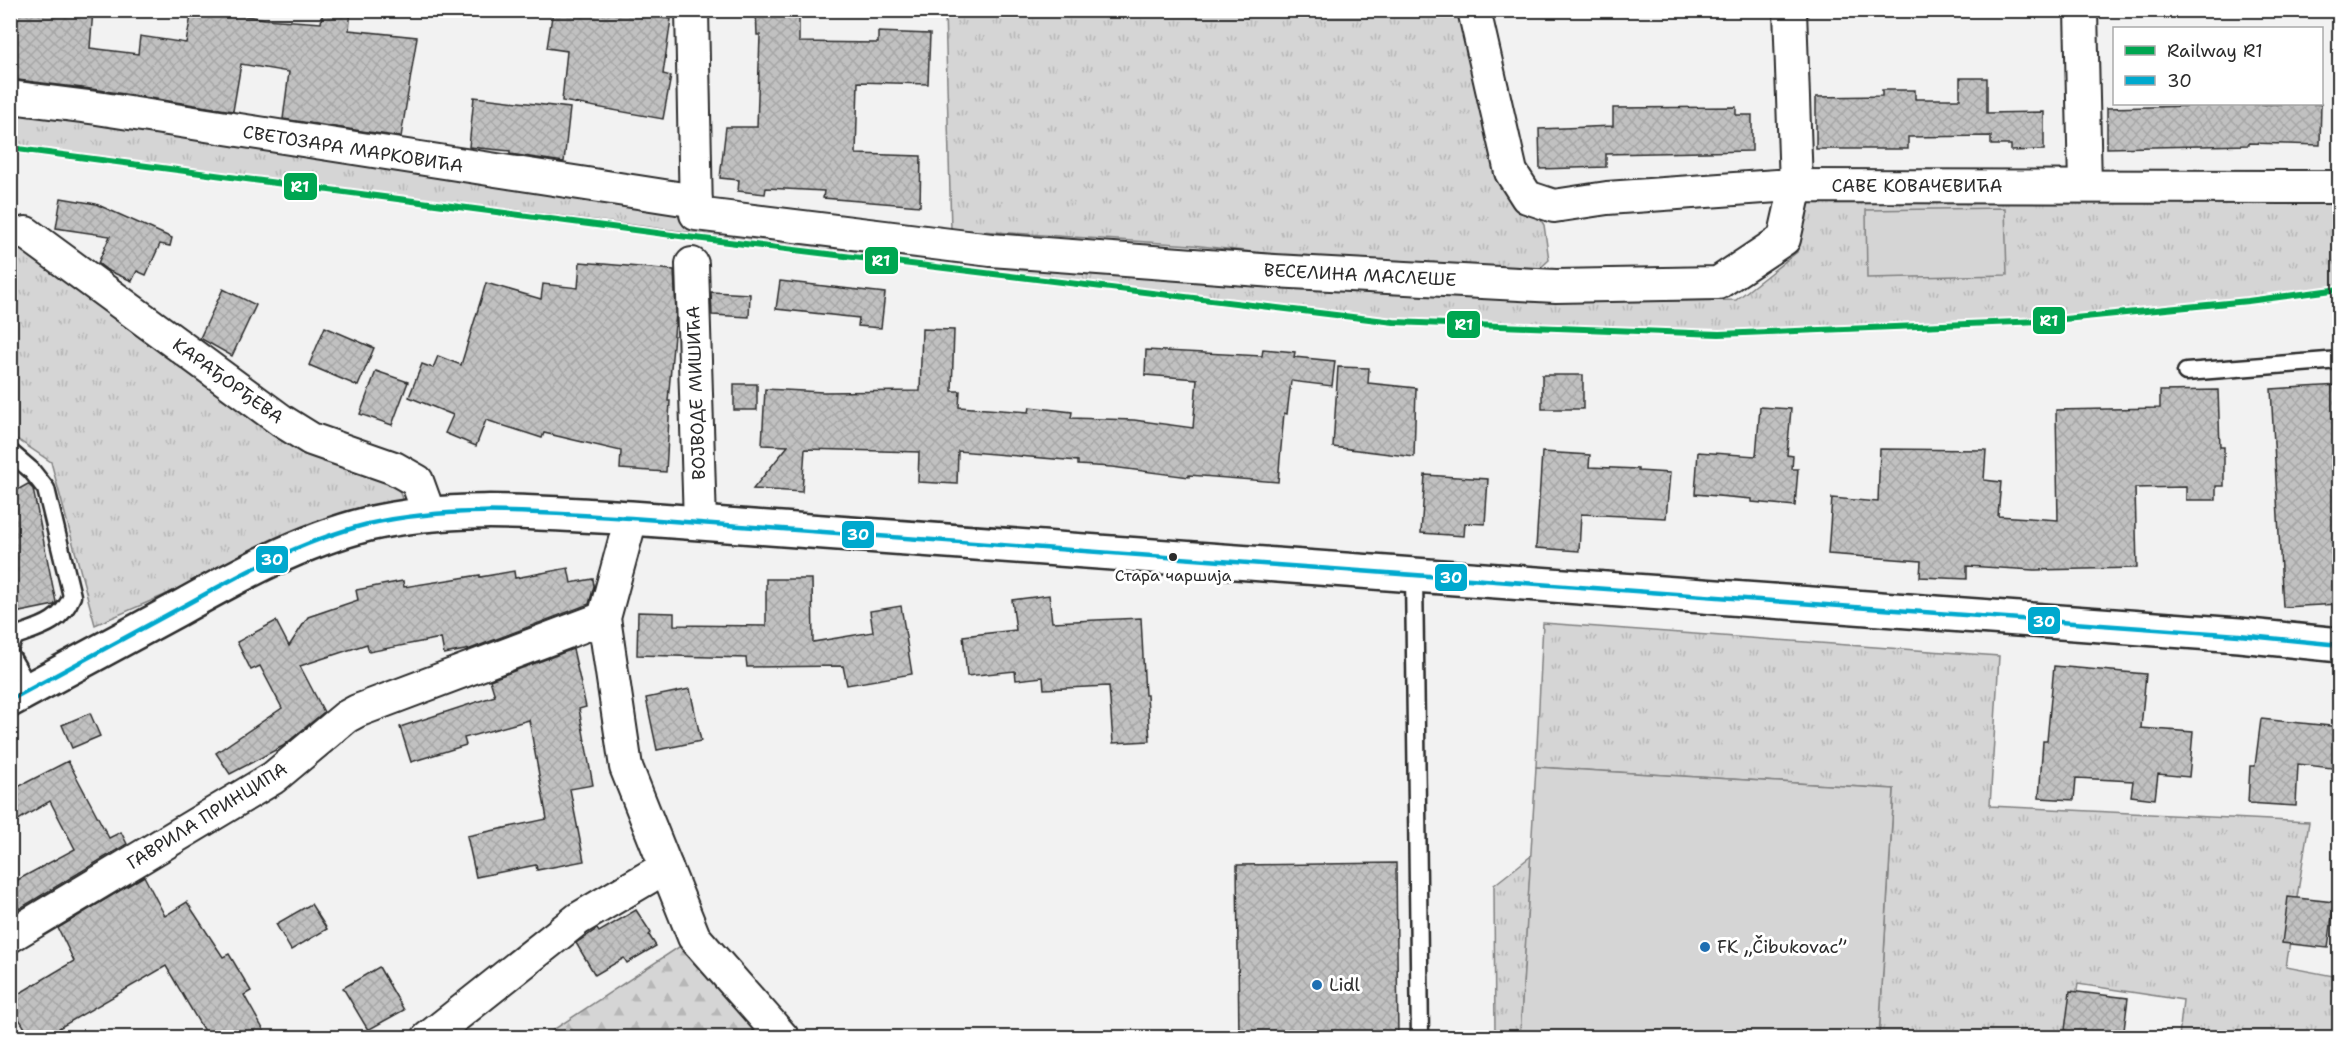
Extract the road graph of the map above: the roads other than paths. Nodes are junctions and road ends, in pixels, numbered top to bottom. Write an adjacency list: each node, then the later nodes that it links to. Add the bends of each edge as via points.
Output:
1 (692, 10): 9 (street)
2 (1474, 10): 6 (street, САВЕ КОВАЧЕВИЋА, via 1511,172 1527,197 1554,206 1606,198)
3 (1790, 10): 6 (street, ВЕСЕЛИНА МАСЛЕШЕ)
4 (2081, 10): 7 (street)
5 (10, 97): 9 (street, СВЕТОЗАРА МАРКОВИЋА, via 97,108)
6 (1796, 186): 7 (street, САВЕ КОВАЧЕВИЋА); 9 (street, ВЕСЕЛИНА МАСЛЕШЕ, via 1784,239 1718,283 1619,286 1274,271 991,250)
7 (2085, 186): 8 (street, САВЕ КОВАЧЕВИЋА)
8 (2340, 187)
9 (696, 208)
10 (26, 233): 15 (street, КАРАЂОРЂЕВА, via 282,421 311,439 417,480)
11 (692, 264): 17 (street, ВОЈВОДЕ МИШИЋА)
12 (2340, 360): 13 (lane)
13 (2186, 372)
14 (10, 452): 21 (lane, via 46,489 72,596 52,622 15,636)
15 (429, 514): 16 (street, via 530,512); 23 (street, via 316,539 218,587)
16 (631, 518): 17 (street); 19 (street)
17 (700, 523): 18 (street)
18 (1414, 575): 20 (street); 28 (lane)
19 (604, 618): 24 (street, via 626,767); 25 (street, ГАВРИЛА ПРИНЦИПА, via 357,711 273,778)
20 (2340, 645)
21 (10, 647)
22 (10, 655): 23 (lane)
23 (20, 695)
24 (666, 867): 26 (street, via 694,937); 27 (street, via 578,919)
25 (10, 936)
26 (782, 1036)
27 (428, 1038)
28 (1420, 1038)

